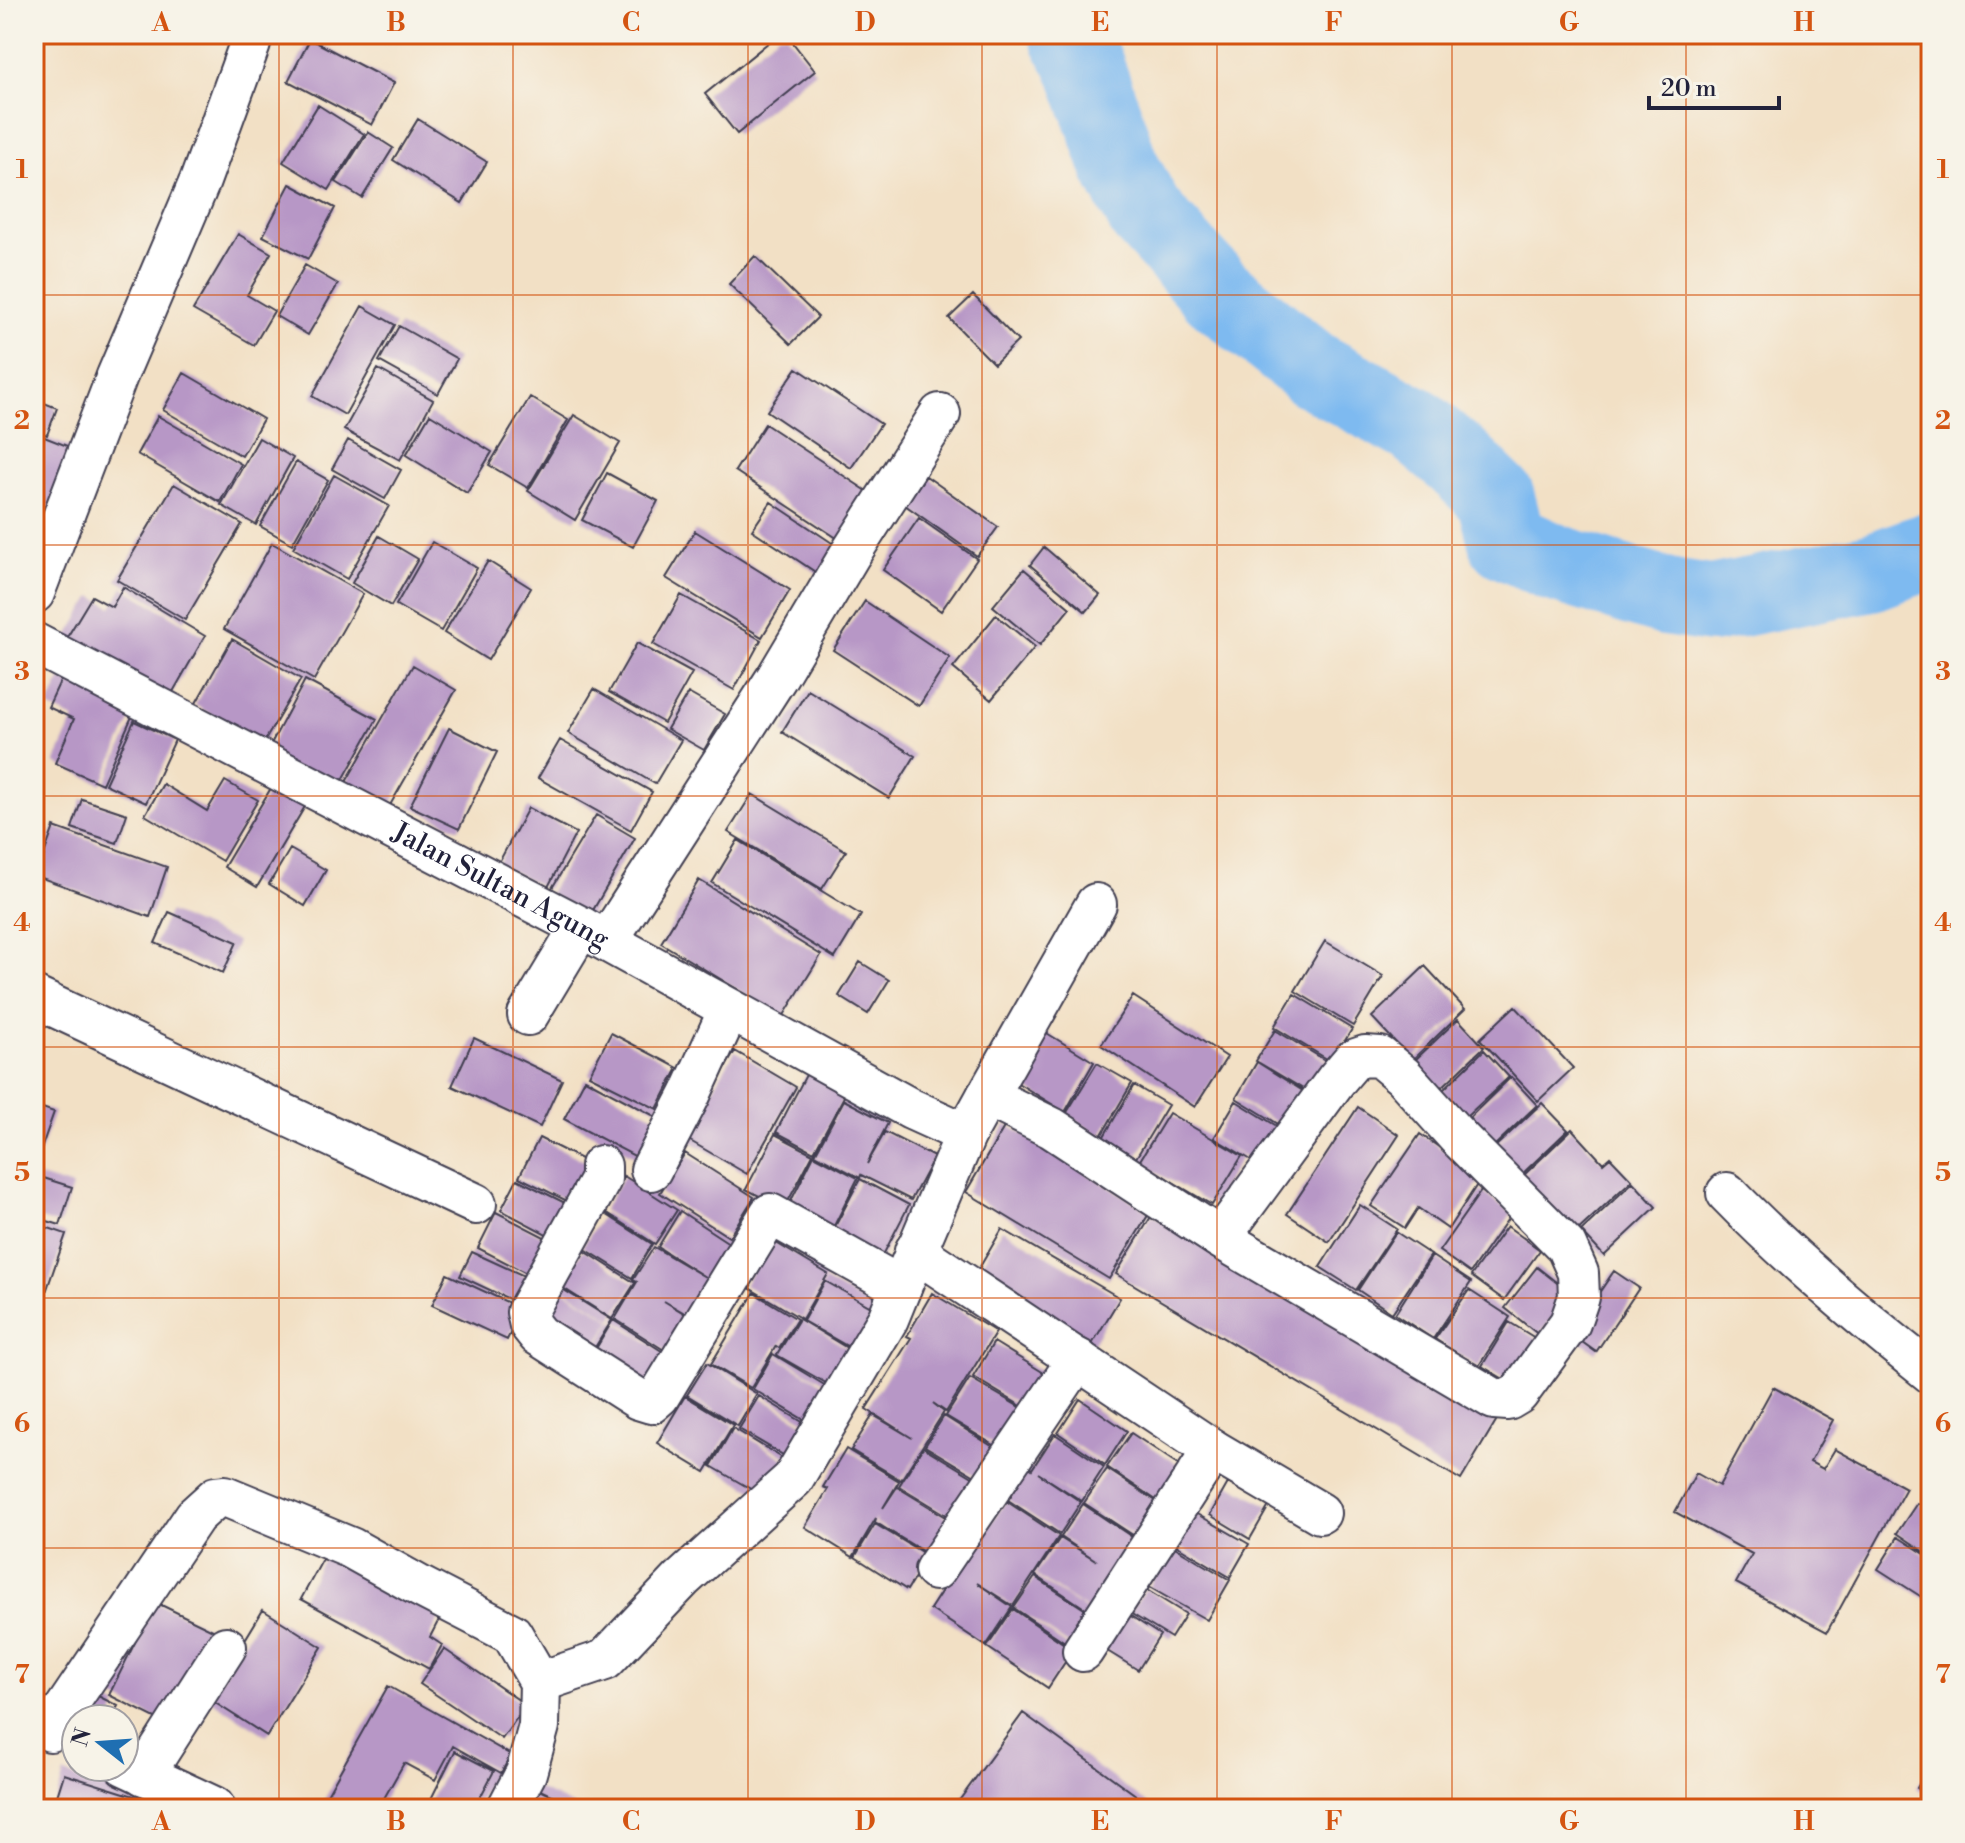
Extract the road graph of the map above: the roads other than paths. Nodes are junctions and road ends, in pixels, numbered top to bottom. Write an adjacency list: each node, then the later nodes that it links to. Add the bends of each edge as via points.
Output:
1 (250, 44): 3 (street, via 200,181 117,376)
2 (940, 414): 7 (street, via 777,677)
3 (47, 522): 4 (street)
4 (34, 593)
5 (34, 643): 7 (street, Jalan Sultan Agung)
6 (1096, 904): 11 (street)
7 (594, 934): 9 (street, Jalan Sultan Agung); 10 (street)
8 (34, 997): 16 (street)
9 (729, 1010): 12 (street, Jalan Sultan Agung); 14 (street)
10 (528, 1015)
11 (987, 1096): 12 (street); 17 (street, via 1052,1128)
12 (966, 1134): 18 (street)
13 (601, 1166): 18 (street, via 601,1179 527,1312 538,1335 638,1399 651,1403 659,1396 770,1214)
14 (651, 1170)
15 (1727, 1193): 20 (street, via 1765,1232)
16 (476, 1204)
17 (1220, 1238): 17 (street, via 1494,1399 1518,1394 1570,1323 1579,1297 1578,1273 1566,1246 1380,1057 1353,1060)
18 (908, 1269): 19 (street); 26 (street, via 888,1319 793,1479 682,1579 605,1660)
19 (1078, 1359): 21 (street); 23 (street)
20 (1931, 1373)
21 (1213, 1450): 22 (street); 25 (street)
22 (1320, 1513)
23 (935, 1570)
24 (226, 1647): 28 (street)
25 (1083, 1651)
26 (540, 1682): 27 (street, via 512,1634 351,1548 225,1496 216,1497 195,1516); 31 (street, via 539,1726 526,1773)
27 (53, 1733)
28 (140, 1762)
29 (140, 1773): 30 (street)
30 (214, 1807)
31 (507, 1809)

